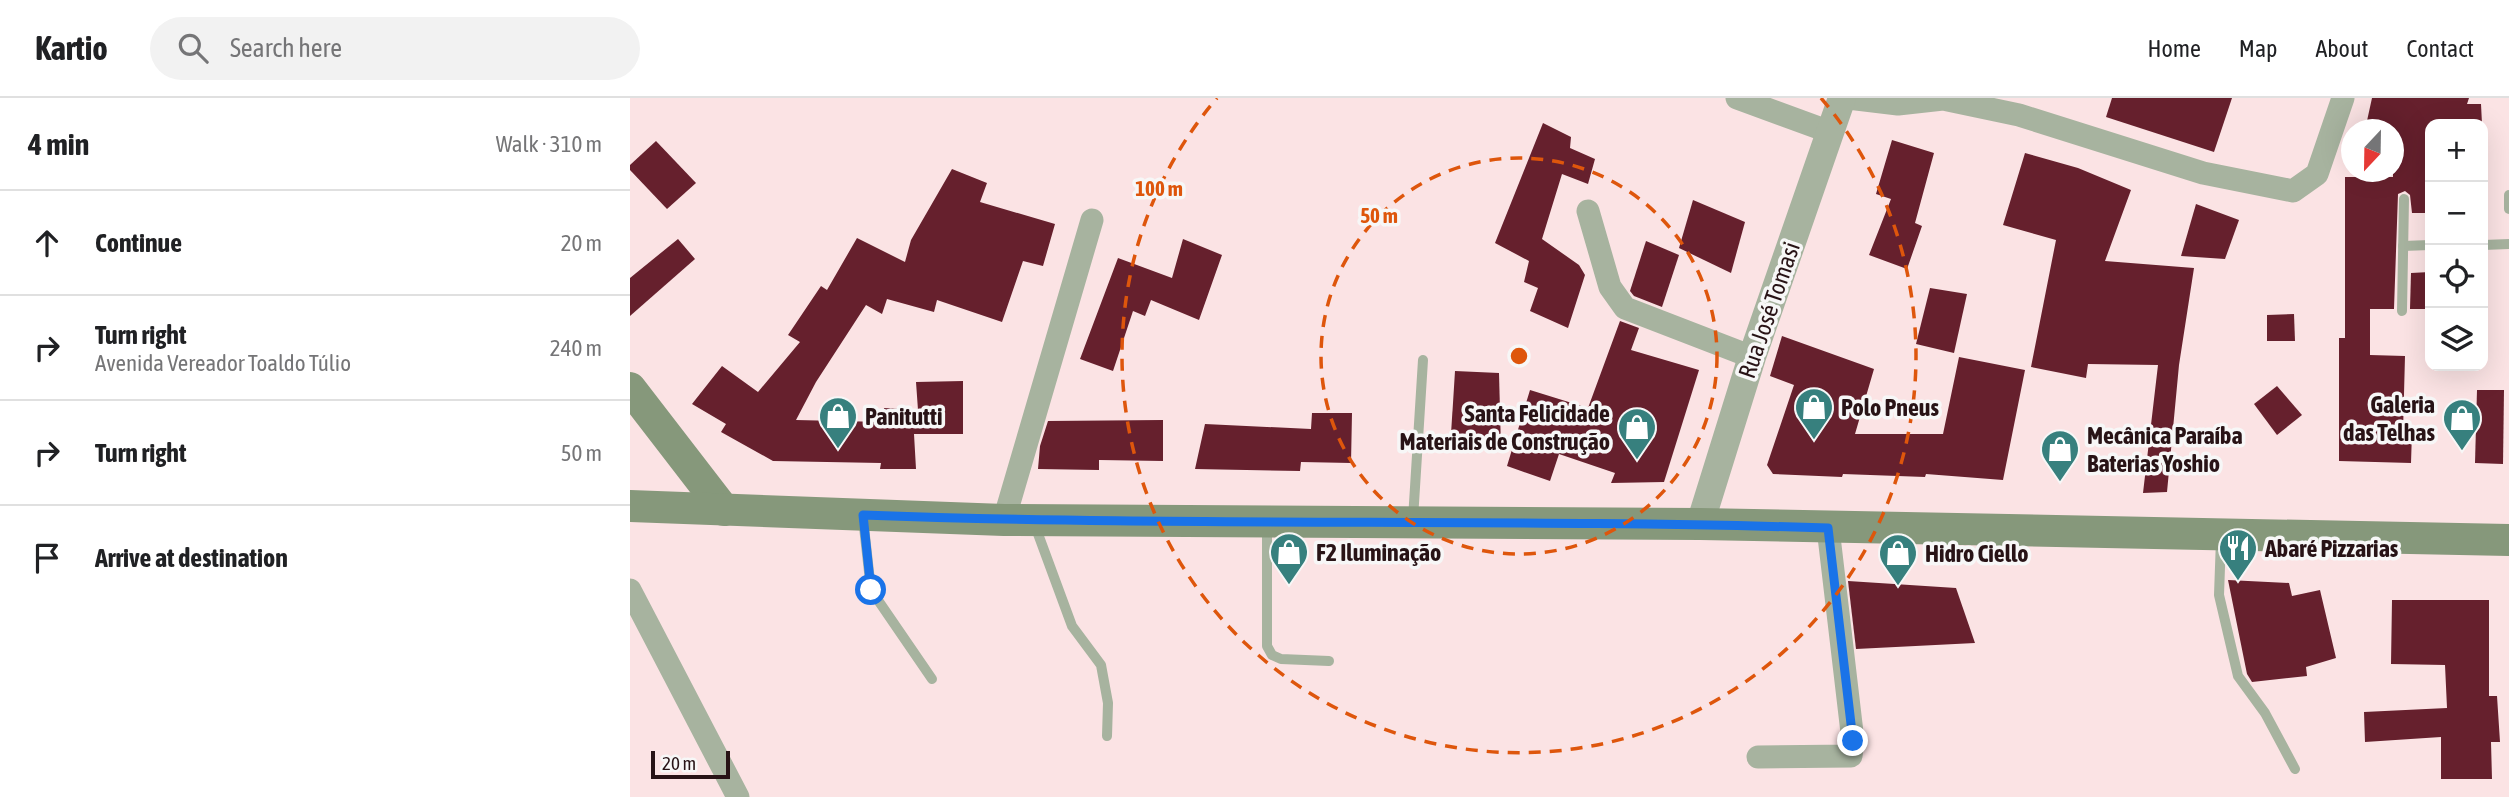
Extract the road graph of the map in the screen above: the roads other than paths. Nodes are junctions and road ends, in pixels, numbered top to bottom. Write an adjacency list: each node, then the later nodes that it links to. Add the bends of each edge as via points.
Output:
1 (1737, 98): 6 (street)
2 (1842, 98): 6 (street, Rua José Tomasi)
3 (1848, 98): 4 (street, via 1898,104)
4 (1942, 98): 5 (street, via 2019,115 2203,173 2293,191 2317,174)
5 (2343, 98)
6 (1830, 132): 17 (street, Rua José Tomasi)
7 (2509, 195): 9 (lane)
8 (2404, 199): 15 (lane)
9 (2509, 209)
10 (1588, 211): 17 (street, via 1609,287 1625,308)
11 (1092, 220): 23 (street)
12 (2509, 244): 14 (lane)
13 (2425, 245): 15 (lane)
14 (2488, 245)
15 (2403, 246): 16 (lane)
16 (2402, 311)
17 (1752, 357): 26 (street, Rua José Tomasi)
18 (1423, 360): 25 (lane)
19 (633, 396): 21 (main road)
20 (630, 506): 21 (main road)
21 (724, 510): 22 (main road)
22 (863, 515): 23 (main road); 32 (lane, via 871,590)
23 (1019, 520): 24 (main road); 33 (lane, via 1072,626 1101,666 1108,703)
24 (1267, 522): 25 (main road); 31 (lane, via 1267,646 1281,659)
25 (1413, 522): 26 (main road)
26 (1700, 524): 27 (main road)
27 (1828, 528): 28 (main road); 34 (street, via 1851,756)
28 (2221, 536): 29 (main road); 35 (lane, via 2218,586 2238,676 2265,713)
29 (2509, 540)
30 (630, 590): 36 (street)
31 (1329, 661)
32 (932, 679)
33 (1107, 736)
34 (1758, 757)
35 (2295, 769)
36 (738, 797)

